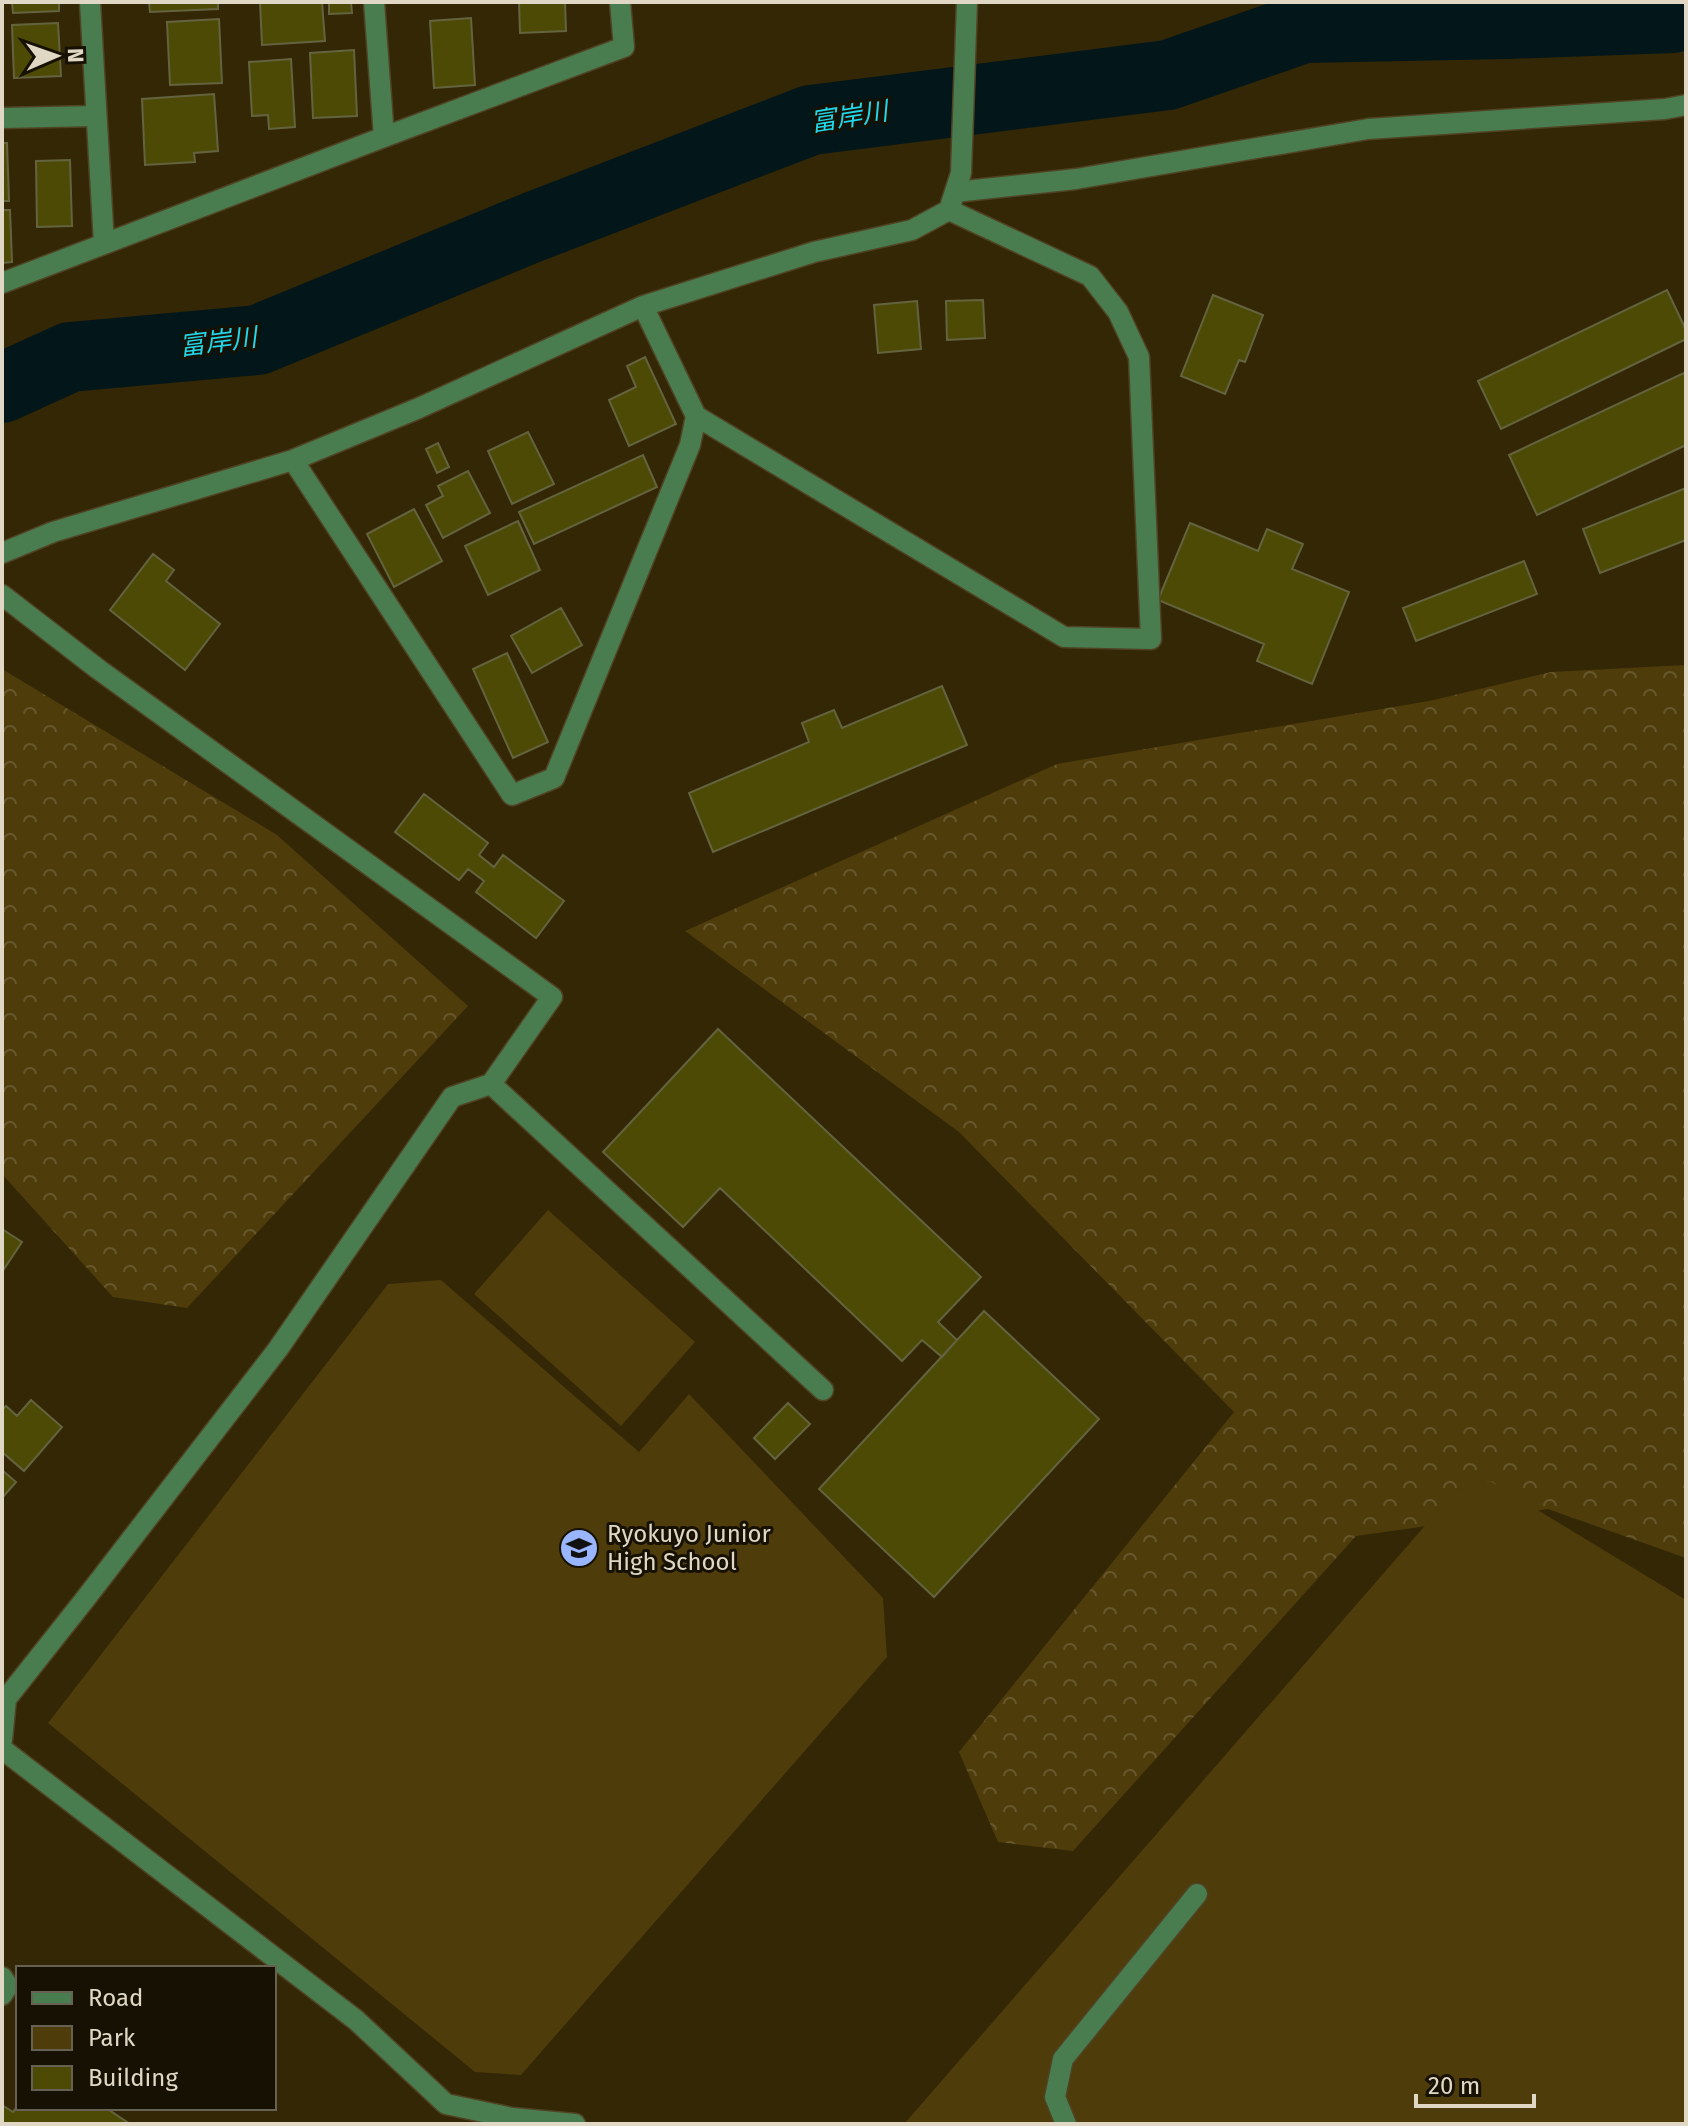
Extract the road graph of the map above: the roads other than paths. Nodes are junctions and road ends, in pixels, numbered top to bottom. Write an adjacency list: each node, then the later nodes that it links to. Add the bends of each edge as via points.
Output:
1 (90, 2): 6 (street)
2 (374, 2): 8 (street)
3 (620, 2): 8 (street, via 624,47)
4 (967, 4): 9 (street)
5 (1686, 105): 9 (street, via 1368,129 1076,179)
6 (96, 116): 7 (street); 10 (street)
7 (2, 118)
8 (384, 137): 10 (street)
9 (955, 191): 12 (street, via 912,230 814,252); 13 (street, via 1090,276 1118,312 1139,357 1151,639 1064,637)
10 (104, 244): 11 (street)
11 (2, 283)
12 (643, 306): 13 (street); 14 (street)
13 (696, 416): 14 (street, via 690,445 554,778 512,795)
14 (293, 460): 15 (street, via 53,532)
15 (2, 553)
16 (2, 595): 17 (street, via 552,997)
17 (491, 1084): 18 (street); 19 (street, via 452,1097 278,1349 6,1699)
18 (823, 1390)
19 (2, 1740)
20 (2, 1749): 24 (street, via 356,2020 446,2104)
21 (1197, 1894): 25 (street, via 1063,2059 1055,2097)
22 (2, 1977): 23 (street, via 8,1986)
23 (2, 1995)
24 (575, 2124)
25 (1066, 2124)

